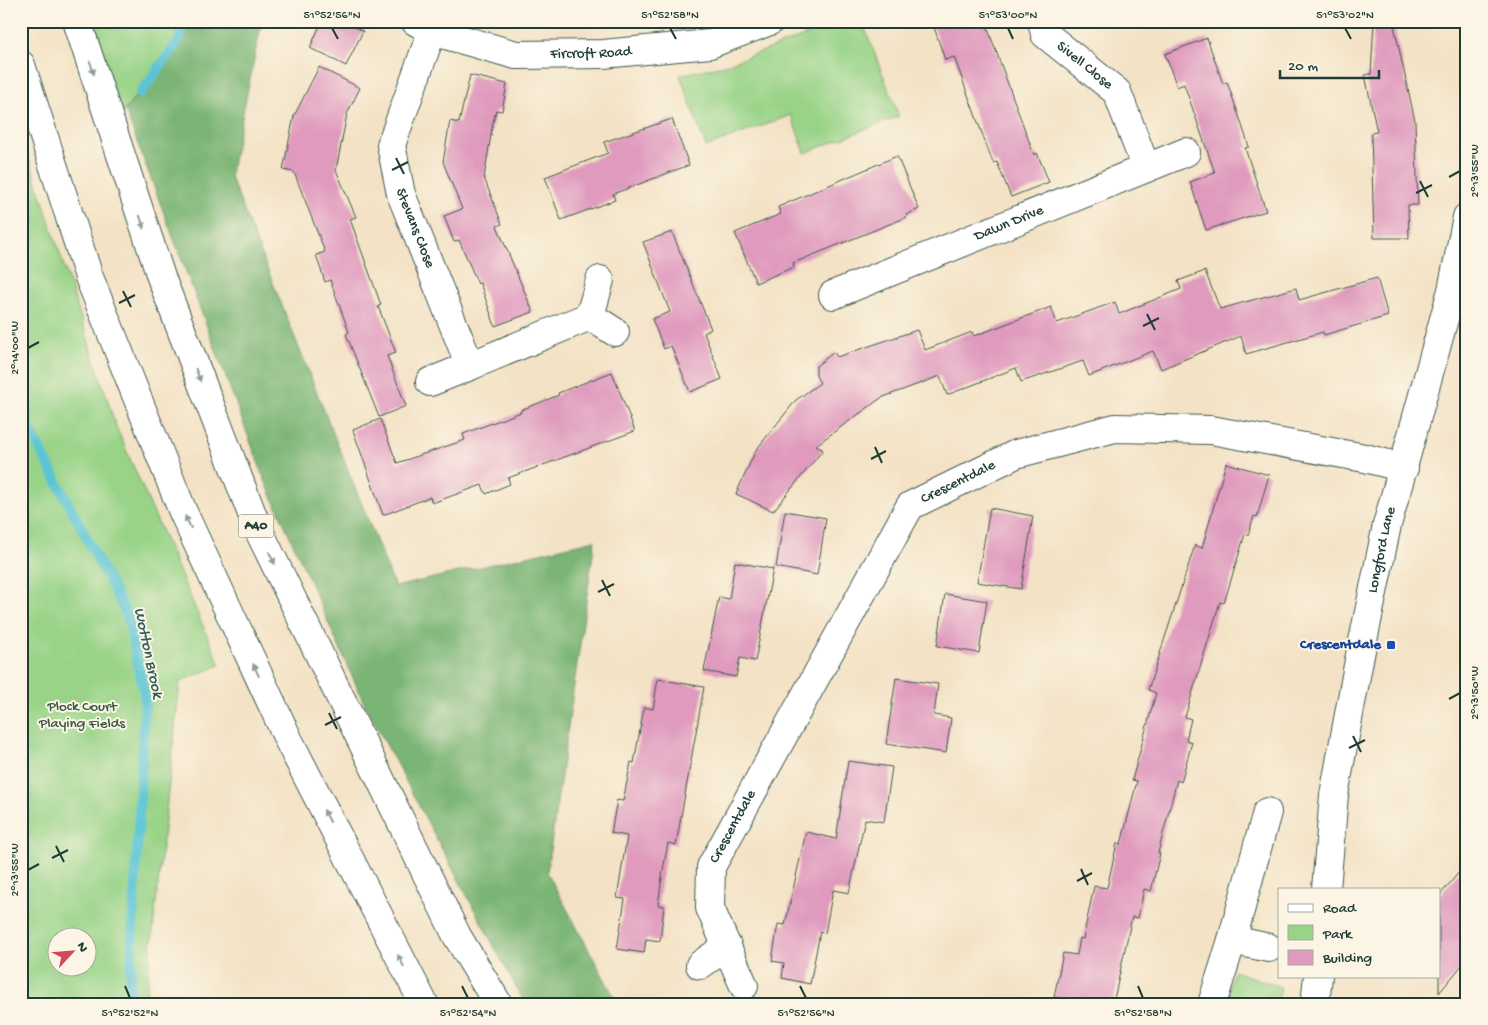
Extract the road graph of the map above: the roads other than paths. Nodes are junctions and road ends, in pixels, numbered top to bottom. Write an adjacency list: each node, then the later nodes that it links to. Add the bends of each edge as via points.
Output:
1 (77, 21): 25 (main road, A40, one-way to 25, via 161,278 257,527 457,936)
2 (770, 21): 4 (main road, Fircroft Road, via 710,44 603,54 516,55)
3 (1042, 21): 7 (main road, Sivell Close, via 1045,34 1117,92)
4 (424, 26): 13 (main road, Stevans Close, via 391,145 401,194)
5 (21, 65): 24 (main road, one-way to 5, via 289,741 183,512 89,277)
6 (1186, 152): 7 (main road, Dawn Drive)
7 (1146, 168): 10 (main road, Dawn Drive)
8 (1467, 218): 15 (main road, Longford Lane, via 1452,290)
9 (600, 280): 11 (main road)
10 (832, 295)
11 (590, 316): 12 (main road); 13 (main road)
12 (615, 332)
13 (470, 366): 14 (main road)
14 (430, 382)
15 (1404, 468): 17 (main road, Longford Lane, via 1387,525 1359,660 1334,795); 19 (main road, Crescentdale, via 1211,430 1115,428 1016,454 910,506 711,867 710,908)
16 (1267, 812): 18 (main road)
17 (1326, 888)
18 (1232, 940): 20 (main road); 26 (main road)
19 (727, 946): 21 (main road); 23 (main road, Crescentdale)
20 (1269, 948)
21 (700, 965)
22 (1318, 978): 27 (main road)
23 (744, 986)
24 (424, 1004)
25 (498, 1004)
26 (1212, 1004)
27 (1315, 1004)

